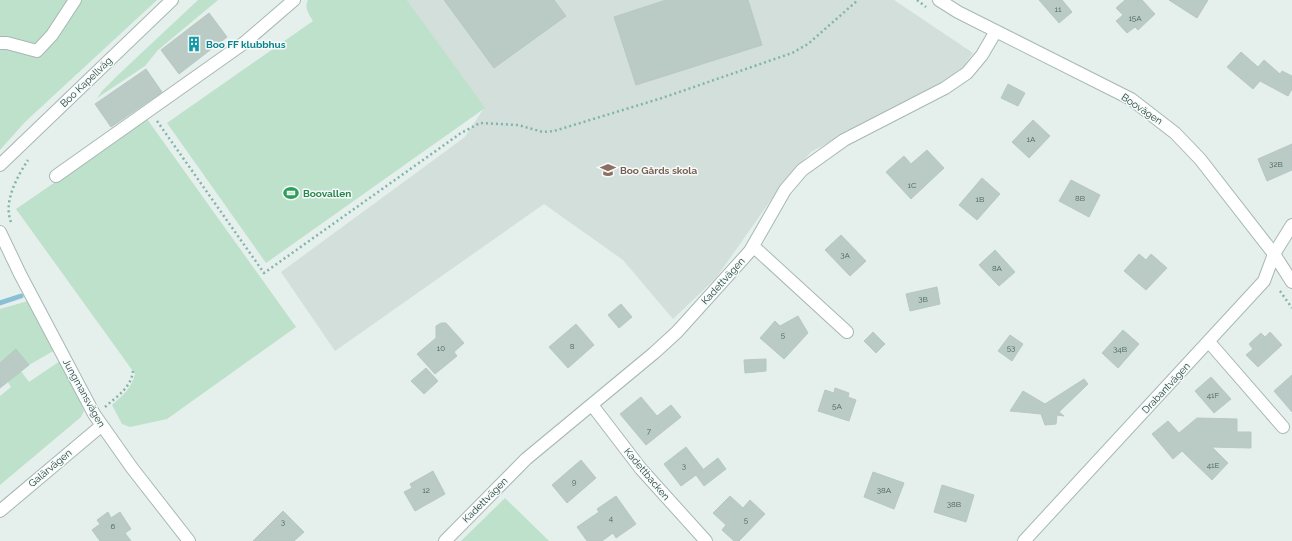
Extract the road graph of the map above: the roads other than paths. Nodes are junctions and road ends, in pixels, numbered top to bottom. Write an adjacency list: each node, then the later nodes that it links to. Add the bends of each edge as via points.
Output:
1 (75, 0): 6 (street, via 52,35 37,51 7,42)
2 (172, 0): 7 (street, Boo Kapellväg)
3 (294, 0): 8 (street, via 244,43)
4 (940, 0): 5 (street, Boovägen, via 958,12)
5 (996, 30): 11 (street, Kadettvägen, via 982,56 967,73 945,88 844,140 802,170 785,190); 12 (street, Boovägen, via 1131,99 1155,116 1200,159)
6 (0, 43)
7 (0, 165)
8 (56, 176)
9 (1292, 225): 12 (street, Drabantvägen)
10 (0, 232): 17 (street, Jungmansvägen)
11 (753, 246): 14 (street); 16 (street, Kadettvägen, via 677,332)
12 (1274, 254): 13 (street, Boovägen); 15 (street, Drabantvägen, via 1264,281)
13 (1292, 282)
14 (847, 332)
15 (1209, 342): 18 (street); 23 (street, Drabantvägen)
16 (592, 405): 21 (street, Kadettvägen, via 526,459); 22 (street, Kadettbacken, via 641,469)
17 (101, 426): 19 (street, Galärvägen); 20 (street, Jungmansvägen)
18 (1283, 427)
19 (0, 511)
20 (189, 541)
21 (445, 541)
22 (706, 541)
23 (1024, 541)

